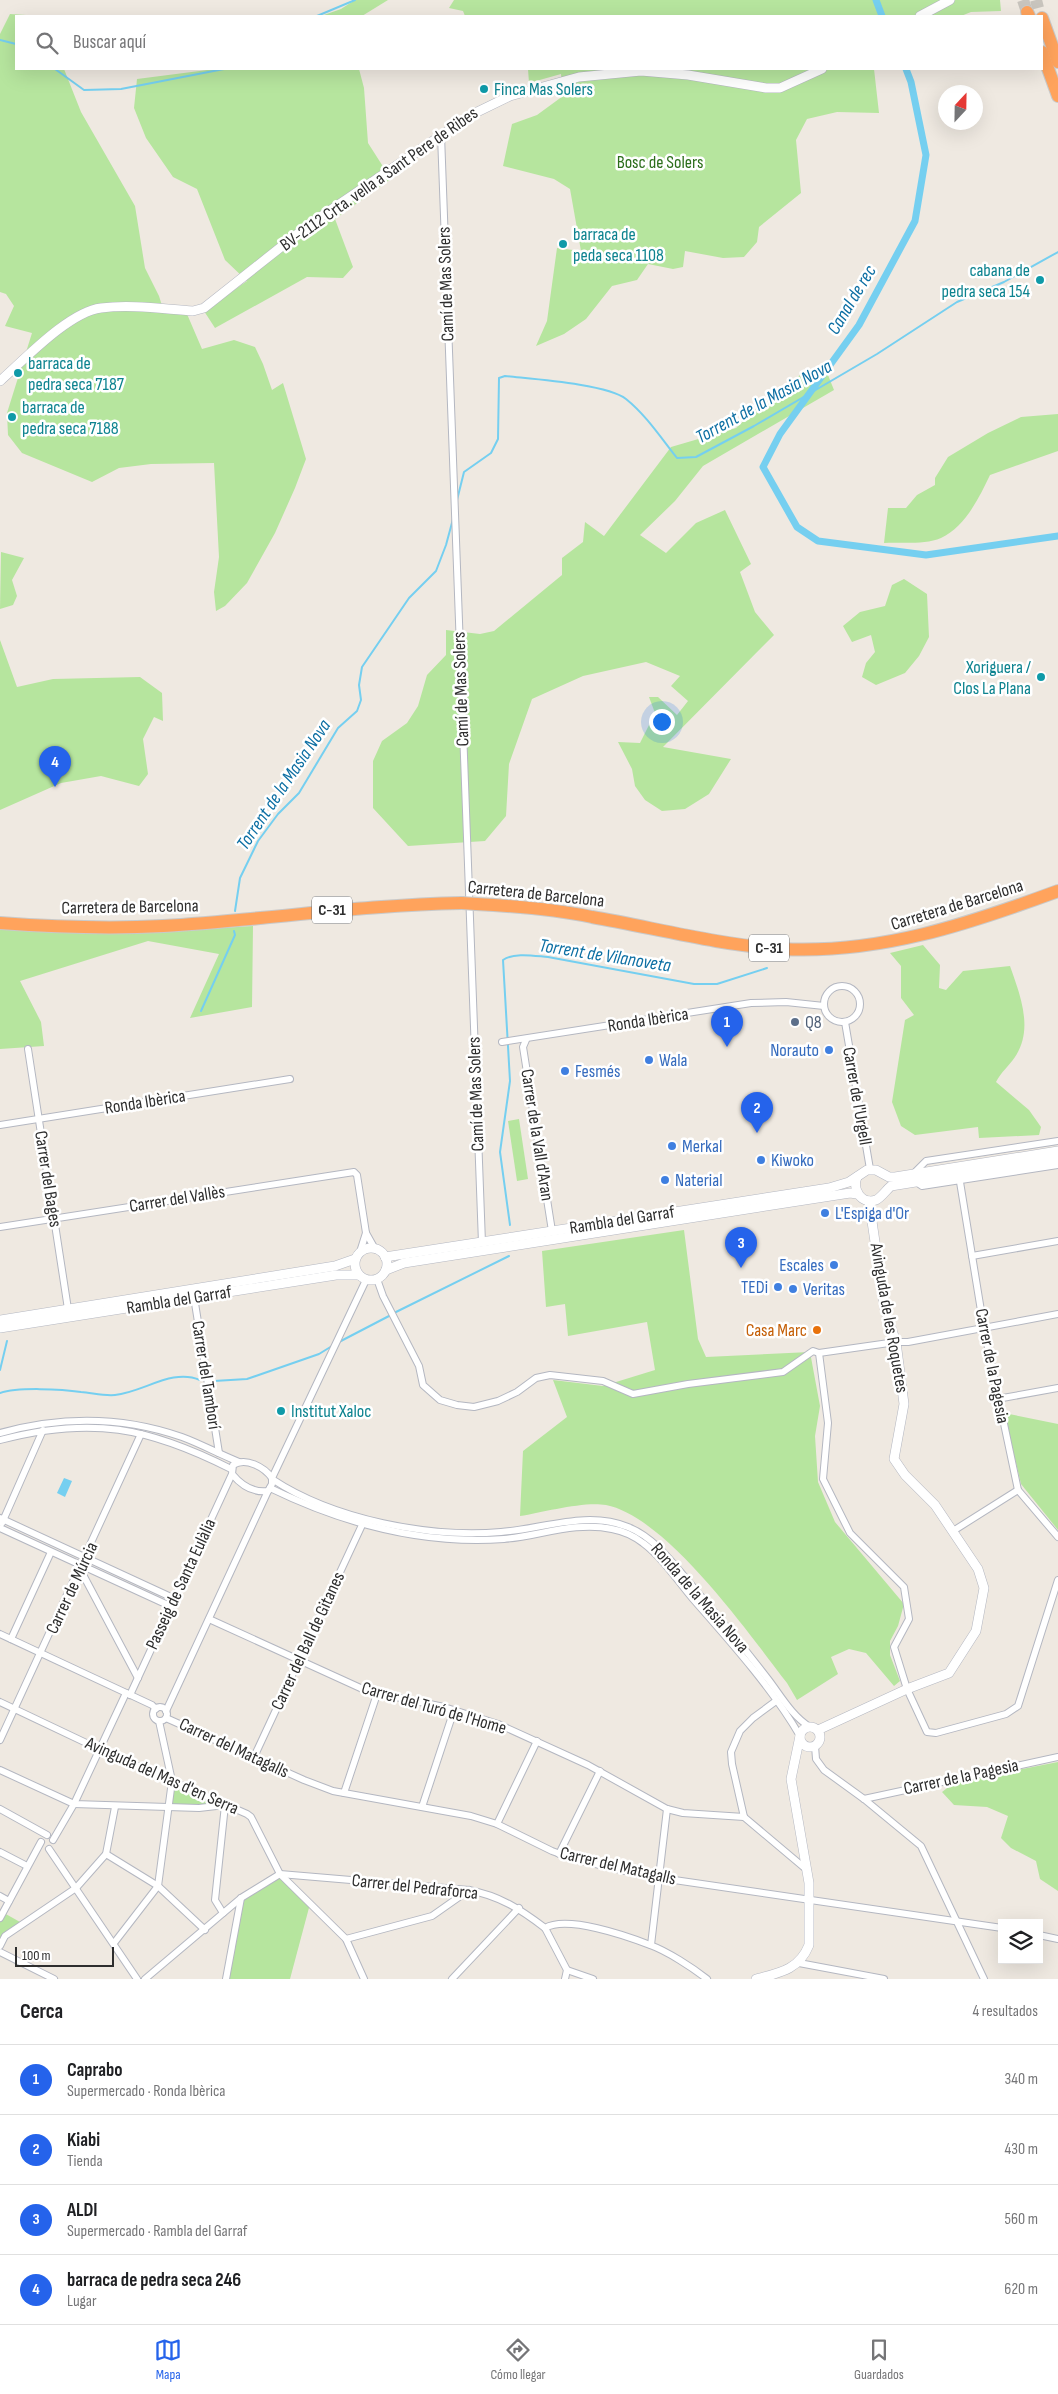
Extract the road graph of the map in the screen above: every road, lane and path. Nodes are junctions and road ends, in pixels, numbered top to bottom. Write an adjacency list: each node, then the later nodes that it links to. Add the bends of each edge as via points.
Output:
1 (950, 0): 2 (street)
2 (922, 15)
3 (1043, 31): 5 (highway)
4 (1043, 55): 7 (highway)
5 (1058, 62)
6 (820, 70): 8 (street, BV-2112 Crta. vella a Sant Pere de Ribes, via 780,88 641,71 585,76 533,89 486,106)
7 (1058, 96)
8 (441, 135): 9 (street, BV-2112 Crta. vella a Sant Pere de Ribes, via 296,234 204,308 123,307 87,312 60,328); 37 (street, Camí de Mas Solers)
9 (0, 381)
10 (1058, 891): 11 (highway, Carretera de Barcelona / C-31, bridge, via 920,937 886,944 812,949 741,945 570,913 462,903 399,904 127,927)
11 (0, 923)
12 (824, 1006): 13 (street, via 833,1020); 13 (street, via 831,990 843,986 854,990 860,1006 855,1017); 14 (street, Ronda Ibèrica, via 786,1002 750,1004)
13 (844, 1022): 24 (street, Carrer de l'Urgell)
14 (526, 1040): 15 (street, Ronda Ibèrica); 34 (street, Carrer de la Vall d'Aran, via 523,1047)
15 (502, 1042)
16 (28, 1049): 18 (street, Carrer del Bages)
17 (290, 1079): 18 (street, Ronda Ibèrica)
18 (38, 1118): 19 (street, Ronda Ibèrica); 32 (street, Carrer del Bages)
19 (0, 1125)
20 (1058, 1140): 27 (street, via 926,1161)
21 (1058, 1151): 27 (street)
22 (1058, 1159): 27 (street)
23 (1058, 1165): 28 (street)
24 (870, 1169): 25 (street); 26 (street, Rambla del Garraf)
25 (881, 1173): 27 (street, via 889,1178); 29 (street, via 886,1182)
26 (857, 1177): 30 (street, via 854,1185); 34 (street, Rambla del Garraf, via 829,1188)
27 (914, 1178): 28 (street, via 922,1186); 29 (street)
28 (960, 1182): 41 (street, Carrer de la Pagesia)
29 (885, 1190): 31 (street, via 878,1198)
30 (858, 1194): 31 (street); 38 (street, Rambla del Garraf)
31 (869, 1200): 52 (street, Avinguda de les Roquetes, via 885,1310)
32 (55, 1219): 33 (street, Carrer del Vallès); 35 (street, Carrer del Vallès, via 354,1172); 47 (street, Carrer del Bages)
33 (0, 1227)
34 (552, 1232): 38 (street, Rambla del Garraf)
35 (366, 1233): 39 (street); 40 (street)
36 (1058, 1241): 41 (street)
37 (482, 1242): 38 (street, Rambla del Garraf); 42 (street, Rambla del Garraf)
38 (509, 1242): 43 (street, Rambla del Garraf, via 404,1263)
39 (375, 1249): 40 (street, Rambla del Garraf, via 368,1249); 42 (street)
40 (358, 1256): 44 (street, via 355,1267); 47 (street, Rambla del Garraf, via 335,1266)
41 (972, 1256): 51 (street, Carrer de la Pagesia)
42 (385, 1257): 43 (street)
43 (386, 1270): 45 (street, Rambla del Garraf)
44 (362, 1277): 45 (street, Rambla del Garraf); 46 (street, Rambla del Garraf, via 336,1275); 63 (street, via 338,1338)
45 (377, 1279): 53 (street, via 419,1366 423,1385 440,1400 457,1405 474,1406 498,1401 536,1378 550,1375 603,1381 633,1394 783,1372 813,1351)
46 (194, 1297): 50 (street, Rambla del Garraf); 60 (street, Carrer del Tamborí)
47 (68, 1308): 49 (street, Rambla del Garraf)
48 (1058, 1314): 51 (street)
49 (0, 1320)
50 (0, 1328)
51 (984, 1329): 52 (street); 55 (street, Carrer de la Pagesia)
52 (896, 1342): 53 (street); 69 (street, Avinguda de les Roquetes, via 904,1404 894,1459)
53 (818, 1353): 83 (street, via 828,1423 823,1479 850,1533 904,1588 909,1619 894,1647)
54 (1058, 1388): 55 (street)
55 (998, 1399): 65 (street, Carrer de la Pagesia)
56 (43, 1430): 58 (street, via 87,1426); 59 (street); 66 (street)
57 (0, 1433): 60 (street, via 44,1423 96,1420 128,1423 164,1432)
58 (141, 1434): 62 (street, via 168,1440); 72 (street, Carrer de Múrcia)
59 (0, 1440)
60 (219, 1453): 61 (street)
61 (238, 1462): 62 (street, Passeig de Santa Eulàlia); 63 (street, Ronda de la Masia Nova, via 261,1468)
62 (232, 1471): 64 (street, Ronda de la Masia Nova, via 237,1480 252,1490); 75 (street, Passeig de Santa Eulàlia)
63 (272, 1479): 64 (street); 92 (street, Ronda de la Masia Nova, via 310,1500 344,1511 384,1523 442,1532 501,1532 592,1519 629,1527 644,1535 664,1553 725,1624 793,1713)
64 (269, 1489): 67 (street, Ronda de la Masia Nova); 77 (street)
65 (1018, 1490): 69 (street); 70 (street, Carrer de la Pagesia)
66 (2, 1519): 68 (street); 72 (street)
67 (362, 1525): 81 (street, Carrer del Ball de Gitanes); 86 (street, Ronda de la Masia Nova, via 426,1537 477,1540 592,1526 629,1534 657,1556)
68 (0, 1528): 71 (street)
69 (953, 1531): 83 (street, Avinguda de les Roquetes, via 978,1569 984,1588 976,1631 949,1673)
70 (1058, 1537)
71 (51, 1552): 73 (street); 79 (street)
72 (85, 1559): 73 (street, Carrer de Múrcia); 75 (street)
73 (81, 1568): 76 (street); 80 (street, Carrer de Múrcia); 82 (street)
74 (1058, 1580): 83 (street, via 1018,1706 1006,1714 936,1733 927,1732)
75 (173, 1598): 76 (street, Passeig de Santa Eulàlia)
76 (170, 1606): 82 (street, Passeig de Santa Eulàlia)
77 (209, 1619): 81 (street, Carrer del Turó de l'Home); 91 (street)
78 (0, 1634): 79 (street)
79 (11, 1639): 80 (street)
80 (41, 1653): 84 (street); 88 (street, Carrer de Múrcia)
81 (299, 1661): 85 (street, Carrer del Turó de l'Home); 99 (street, Carrer del Ball de Gitanes)
82 (138, 1678): 84 (street, Passeig de Santa Eulàlia)
83 (907, 1689): 92 (street, Avinguda de les Roquetes)
84 (128, 1694): 89 (street); 97 (street, Passeig de Santa Eulàlia)
85 (377, 1694): 90 (street, Carrer del Turó de l'Home); 104 (street)
86 (776, 1701): 93 (street, Ronda de la Masia Nova); 113 (street, via 740,1731 731,1752)
87 (0, 1702): 88 (street, Avinguda del Mas d'en Serra)
88 (15, 1709): 94 (street, Carrer de Múrcia); 97 (street, Avinguda del Mas d'en Serra)
89 (156, 1710): 91 (street, Carrer del Matagalls, via 160,1707); 91 (street, via 154,1716)
90 (454, 1710): 95 (street, Carrer del Turó de l'Home); 110 (street)
91 (164, 1716): 99 (street, Carrer del Matagalls); 103 (street)
92 (814, 1728): 93 (street, via 804,1728); 96 (street, via 820,1740)
93 (800, 1736): 96 (street, via 803,1744); 98 (street)
94 (0, 1740)
95 (537, 1741): 102 (street, Carrer del Turó de l'Home); 114 (street)
96 (812, 1747): 98 (street); 105 (street, via 824,1770)
97 (99, 1749): 103 (street, Avinguda del Mas d'en Serra); 106 (street, Passeig de Santa Eulàlia)
98 (797, 1752): 123 (street, via 791,1779)
99 (254, 1757): 104 (street, Carrer del Matagalls, via 304,1780)
100 (1058, 1757): 105 (street, Carrer de la Pagesia)
101 (0, 1770): 106 (street)
102 (600, 1771): 112 (street, Carrer del Turó de l'Home); 121 (street)
103 (172, 1781): 107 (street, Avinguda del Mas d'en Serra); 109 (street)
104 (344, 1793): 110 (street, Carrer del Matagalls)
105 (864, 1799): 136 (street, via 921,1846)
106 (74, 1804): 108 (street); 116 (street, Passeig de Santa Eulàlia)
107 (225, 1805): 109 (street); 124 (street, Avinguda del Mas d'en Serra, via 251,1817); 134 (street, via 214,1900)
108 (114, 1806): 109 (street); 120 (street)
109 (168, 1807): 126 (street)
110 (422, 1807): 114 (street, Carrer del Matagalls)
111 (0, 1809): 115 (street)
112 (667, 1809): 113 (street, Carrer del Turó de l'Home, via 683,1814); 125 (street)
113 (744, 1817): 123 (street)
114 (497, 1824): 121 (street, Carrer del Matagalls)
115 (47, 1835): 116 (street); 117 (street)
116 (53, 1840): 118 (street, Passeig de Santa Eulàlia)
117 (41, 1842): 118 (street); 122 (street)
118 (49, 1849): 127 (street)
119 (0, 1852): 122 (street)
120 (106, 1854): 126 (street); 127 (street)
121 (559, 1854): 125 (street, Carrer del Matagalls)
122 (27, 1866): 131 (street)
123 (807, 1870): 132 (street)
124 (280, 1874): 128 (street, Carrer del Pedraforca); 130 (street); 142 (street, Avinguda del Mas d'en Serra)
125 (659, 1878): 132 (street, Carrer del Matagalls); 144 (street)
126 (158, 1886): 139 (street); 143 (street)
127 (76, 1888): 143 (street); 145 (street, via 5,1936)
128 (469, 1890): 133 (street, Carrer del Pedraforca, via 489,1894); 142 (street, via 432,1916)
129 (0, 1896): 131 (street)
130 (241, 1898): 134 (street); 152 (street)
131 (9, 1900): 135 (street)
132 (810, 1900): 136 (street, Carrer del Matagalls); 147 (street, via 809,1946)
133 (519, 1908): 138 (street, Carrer del Pedraforca); 154 (street)
134 (223, 1913): 139 (street)
135 (0, 1918)
136 (956, 1920): 137 (street, Carrer del Matagalls); 160 (street)
137 (998, 1927)
138 (545, 1928): 144 (street, via 552,1923 580,1925); 148 (street)
139 (205, 1930): 151 (street)
140 (1043, 1936): 141 (street)
141 (1058, 1938)
142 (346, 1939): 153 (street, Avinguda del Mas d'en Serra)
143 (114, 1943): 150 (street)
144 (652, 1945): 157 (street)
145 (0, 1946)
146 (0, 1952): 149 (street)
147 (799, 1962): 158 (street, via 787,1970); 159 (street)
148 (567, 1970): 155 (street); 156 (street)
149 (51, 1978)
150 (137, 1979)
151 (145, 1979)
152 (226, 1979)
153 (364, 1979)
154 (452, 1979)
155 (565, 1979)
156 (593, 1979)
157 (707, 1979)
158 (756, 1979)
159 (884, 1979)
160 (984, 1979)

